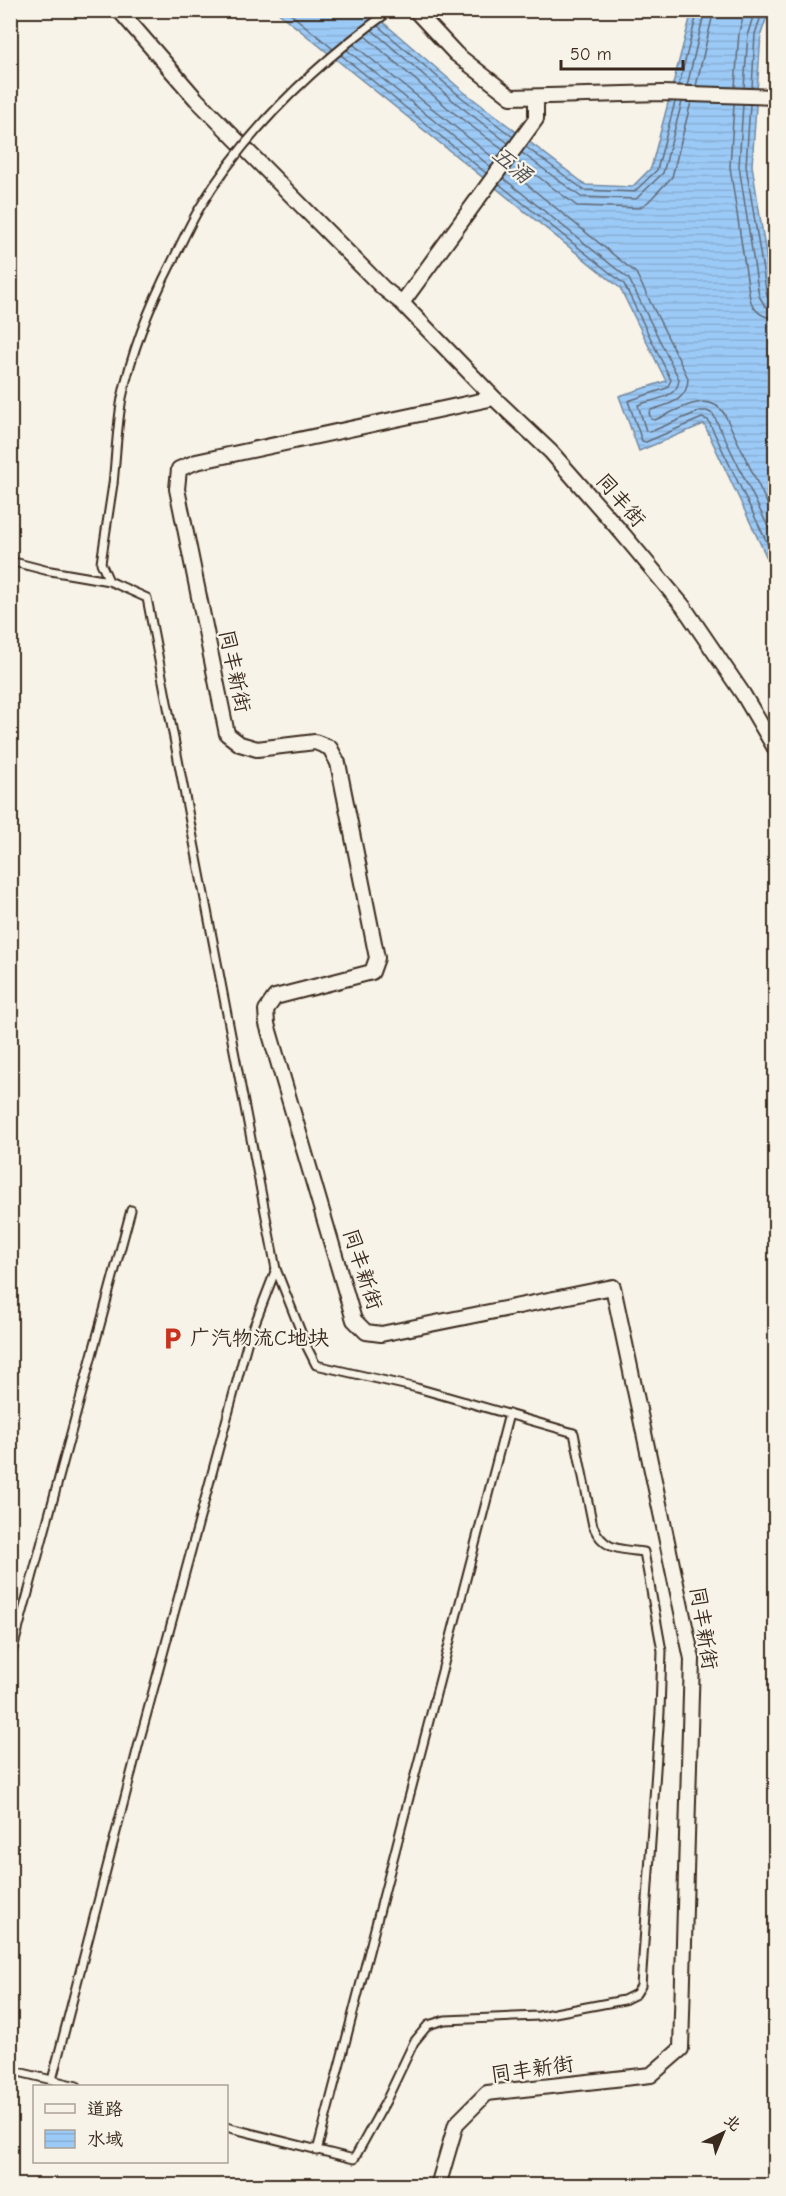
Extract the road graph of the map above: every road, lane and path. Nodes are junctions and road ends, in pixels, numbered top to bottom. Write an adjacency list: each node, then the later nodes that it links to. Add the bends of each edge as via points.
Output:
1 (119, 10): 6 (street, 同丰街, via 196,99)
2 (391, 10): 9 (lane, bridge, via 346,43 250,137 200,208 154,297 122,399 101,564)
3 (415, 10): 4 (street, via 456,54 511,97)
4 (536, 97): 5 (street, via 662,93); 6 (street, via 536,119)
5 (776, 98)
6 (402, 303): 7 (street, 同丰街)
7 (494, 398): 10 (street, 同丰街, via 551,452 683,606); 20 (street, 同丰新街, via 196,462 179,469 177,489 227,734 240,744 257,749 315,742 330,748 338,763 377,958 372,972 275,997 266,1010 354,1320 366,1332 381,1334 613,1287 692,1659 681,2049 651,2075 487,2093 456,2124)
8 (10, 561): 9 (lane)
9 (109, 581): 12 (lane, via 147,598)
10 (776, 750)
11 (132, 1210): 14 (lane)
12 (276, 1269): 13 (lane, via 316,1365); 16 (lane, via 247,1344)
13 (509, 1414): 19 (lane); 19 (lane, via 574,1433 598,1537 615,1548 644,1552 662,1651 641,1986 624,2000 538,2016 445,2020 428,2025 414,2042 354,2159)
14 (10, 1660)
15 (10, 2070): 16 (lane)
16 (52, 2080): 17 (lane)
17 (73, 2085)
18 (228, 2128): 19 (lane)
19 (317, 2151)
20 (438, 2186)

